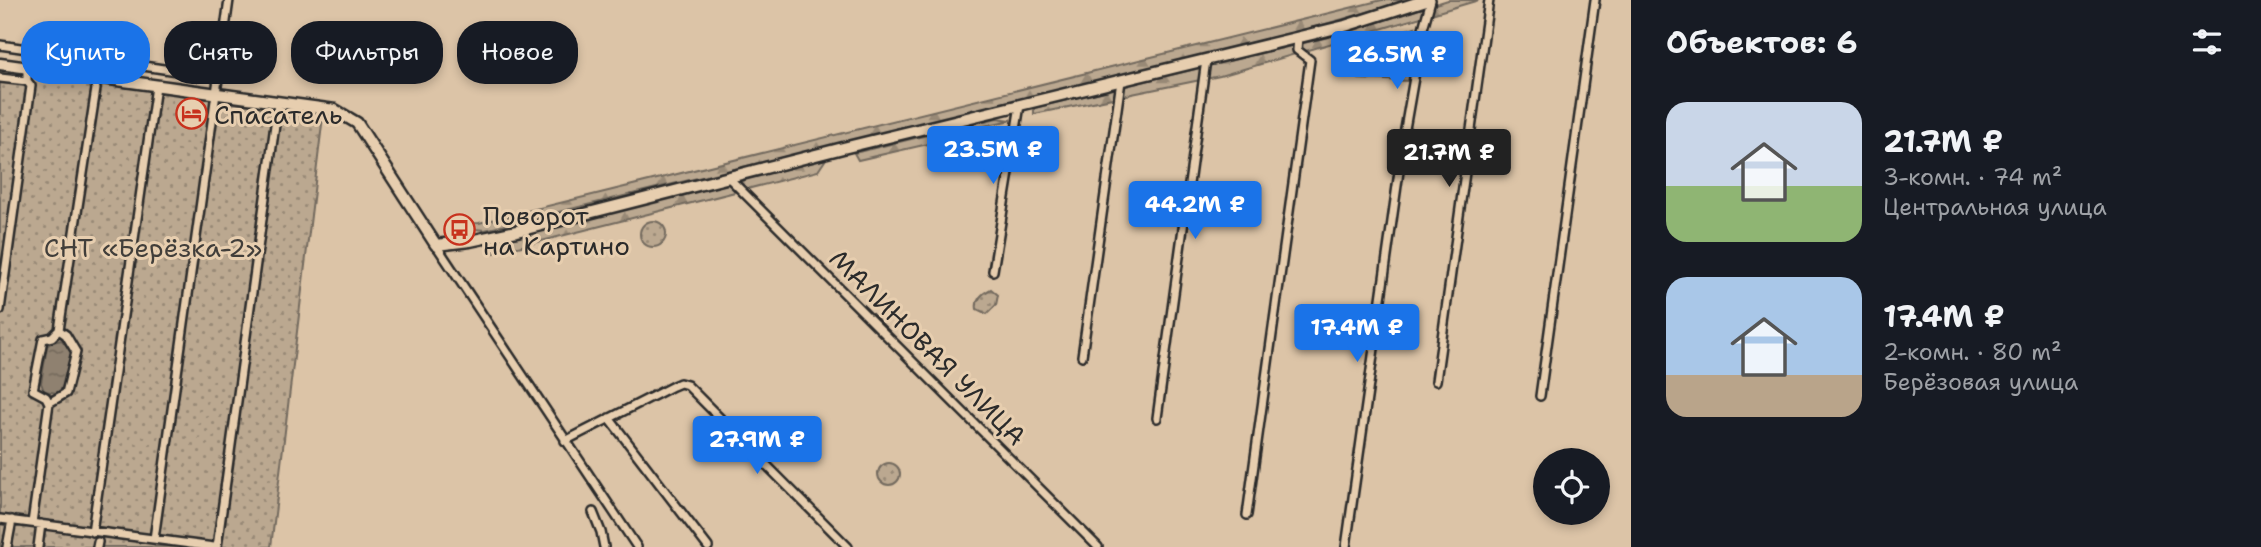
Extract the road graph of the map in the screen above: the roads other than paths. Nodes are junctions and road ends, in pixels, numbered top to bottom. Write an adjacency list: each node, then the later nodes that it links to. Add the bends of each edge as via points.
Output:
1 (229, 0): 5 (street)
2 (1429, 0): 6 (street); 51 (street, via 1405,129)
3 (1489, 0): 29 (street)
4 (1595, 0): 30 (street)
5 (226, 21)
6 (1298, 37): 8 (street); 36 (street, via 1297,50 1310,60)
7 (0, 44): 11 (street)
8 (1206, 60): 14 (street); 33 (street)
9 (0, 64): 10 (street)
10 (21, 67)
11 (164, 69)
12 (0, 78): 13 (street)
13 (21, 80)
14 (1121, 81): 22 (street); 28 (street)
15 (29, 84): 26 (street)
16 (95, 84): 27 (street)
17 (142, 84): 19 (street)
18 (217, 84): 20 (street)
19 (156, 86): 20 (street); 41 (street)
20 (215, 94): 21 (street); 42 (street)
21 (278, 103): 24 (street, via 335,110 357,123); 45 (street)
22 (1020, 105): 23 (street); 25 (street)
23 (729, 177): 24 (street, via 526,229); 50 (street, МАЛИНОВАЯ УЛИЦА)
24 (436, 245): 34 (street)
25 (993, 271)
26 (0, 310)
27 (60, 330): 31 (street, via 76,352 66,393); 31 (street, via 43,339 33,390)
28 (1083, 356)
29 (1436, 382)
30 (1540, 396)
31 (49, 403): 39 (street)
32 (609, 418): 34 (street); 48 (street); 49 (street, via 680,383 687,385)
33 (1157, 418)
34 (565, 440): 47 (street)
35 (593, 512): 46 (street)
36 (1247, 515)
37 (0, 519): 38 (street)
38 (12, 520): 39 (street); 43 (street)
39 (32, 523): 40 (street)
40 (41, 524): 41 (street); 44 (street)
41 (92, 532): 42 (street)
42 (154, 539): 45 (street)
43 (7, 547)
44 (38, 547)
45 (215, 547)
46 (604, 547)
47 (637, 547)
48 (708, 547)
49 (848, 547)
50 (1098, 547)
51 (1346, 547)

